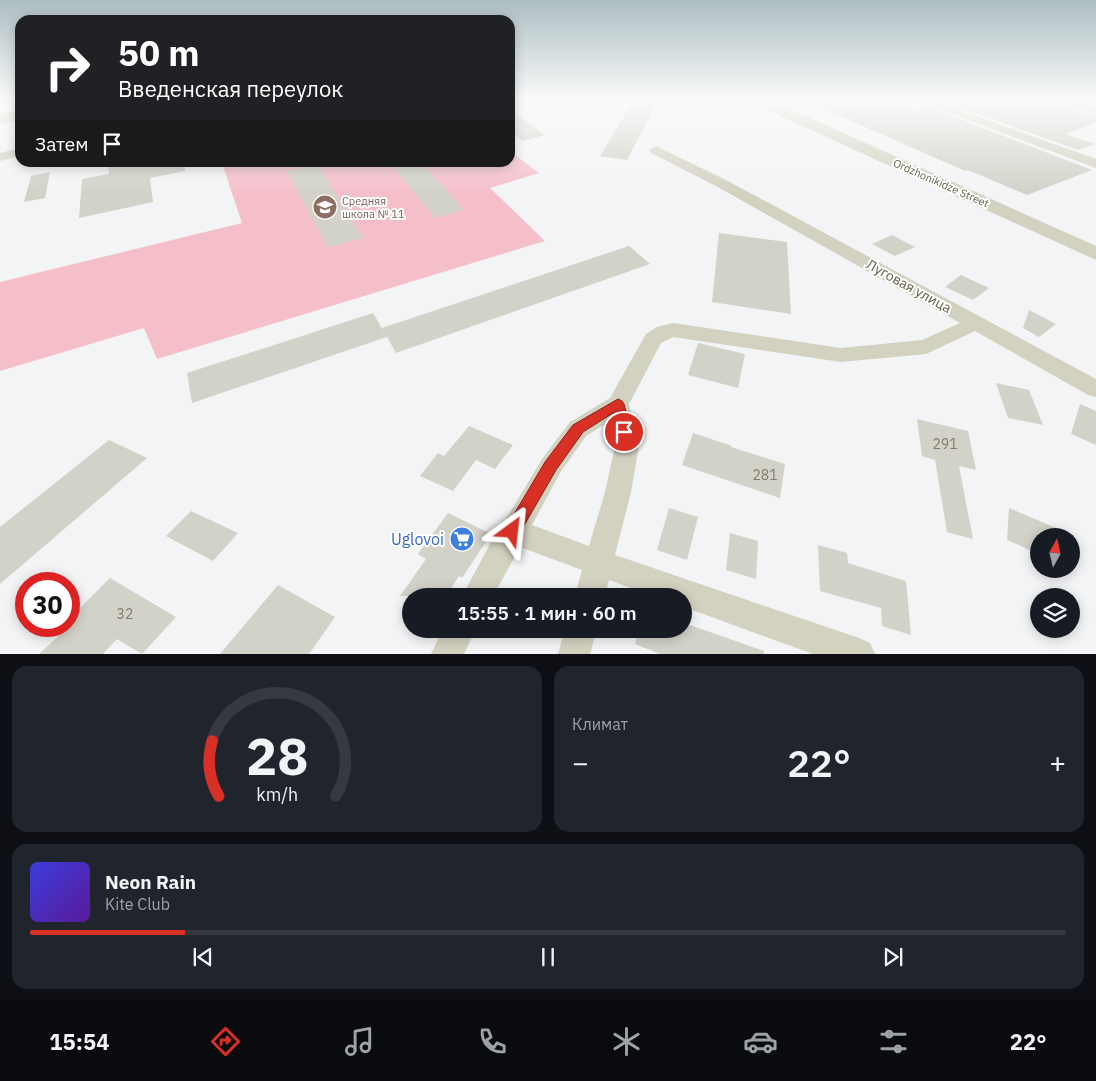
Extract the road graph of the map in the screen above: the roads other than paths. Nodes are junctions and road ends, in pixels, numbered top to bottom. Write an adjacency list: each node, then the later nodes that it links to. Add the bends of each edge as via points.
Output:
1 (826, 132): 7 (street, Ordzhonikidze Street)
2 (1007, 132): 6 (street)
3 (656, 150): 8 (street, Луговая улица)
4 (15, 153): 5 (street)
5 (0, 157)
6 (1096, 164)
7 (1096, 254)
8 (976, 323): 9 (street, Луговая улица); 10 (street, via 926,347 841,355 684,331 664,332 653,339)
9 (1096, 389)
10 (618, 404): 11 (street, via 578,429 550,466); 12 (street, via 627,446)
11 (512, 531): 12 (street); 13 (street)
12 (599, 564): 14 (street); 19 (street)
13 (481, 588)
14 (592, 588)
15 (455, 638): 17 (street)
16 (578, 638): 18 (street)
17 (446, 654)
18 (574, 654)
19 (859, 654)

